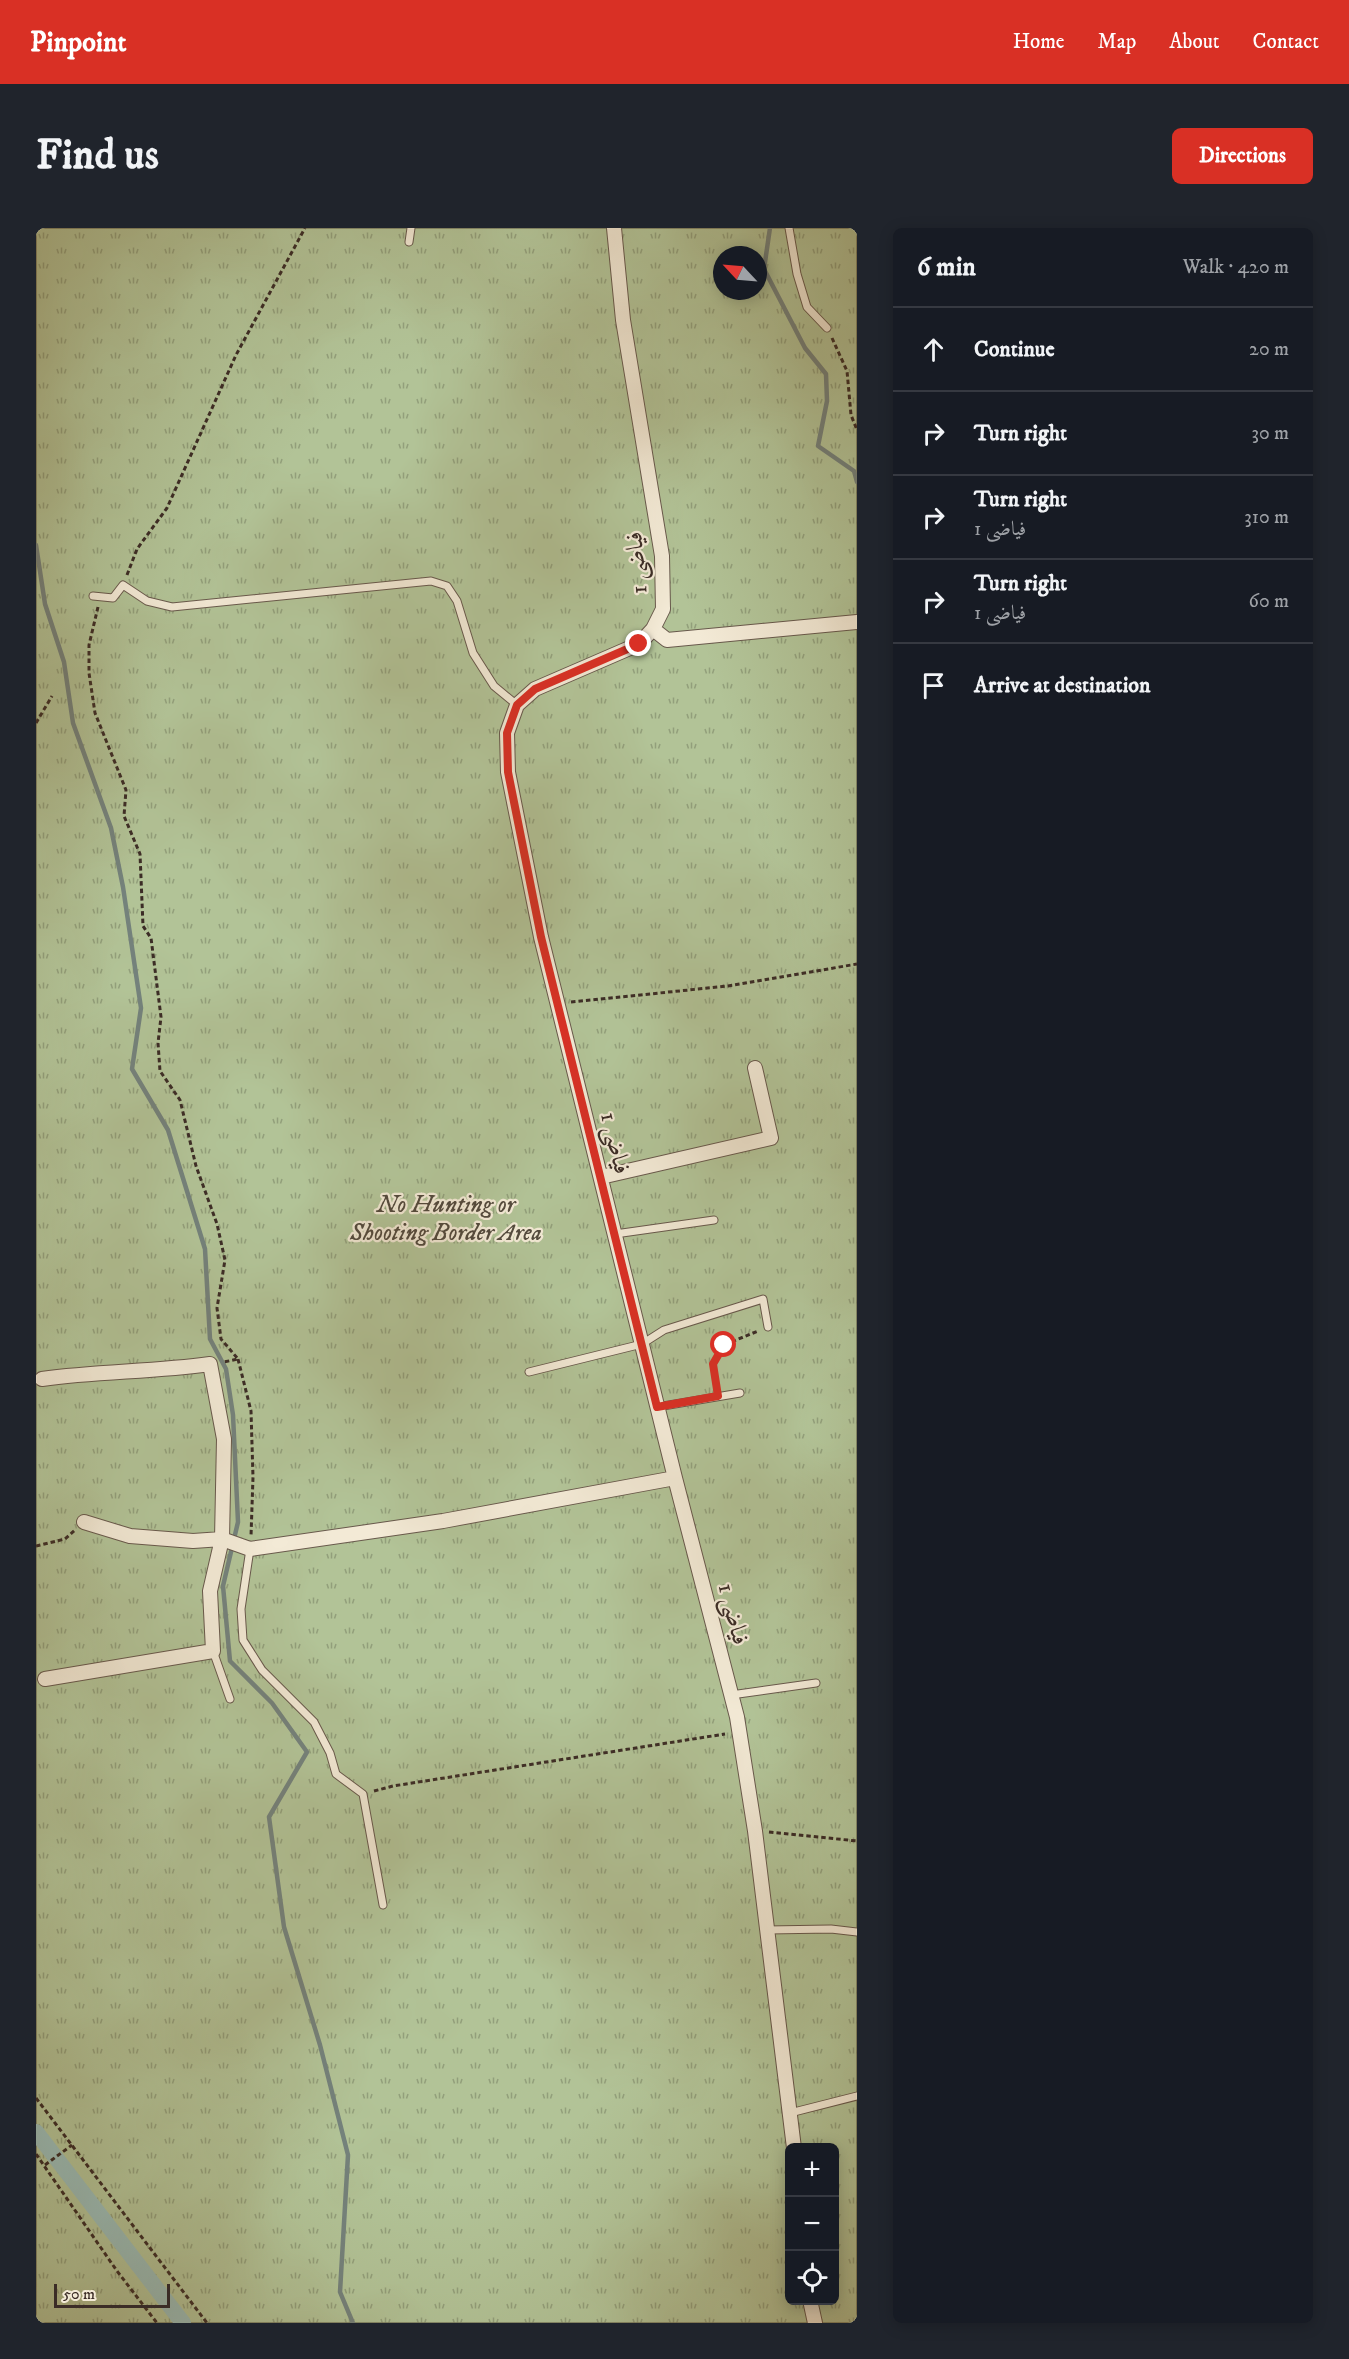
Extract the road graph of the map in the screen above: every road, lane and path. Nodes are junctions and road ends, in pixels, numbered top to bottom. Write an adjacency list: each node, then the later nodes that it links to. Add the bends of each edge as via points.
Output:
1 (305, 228): 8 (path, via 236,355 167,508 137,549)
2 (411, 228): 5 (lane)
3 (615, 228): 11 (street, فیاضی 1, via 623,320 662,556 663,609)
4 (789, 228): 6 (lane, via 807,307)
5 (409, 242)
6 (827, 328): 7 (path, via 847,371 851,415)
7 (857, 430)
8 (123, 585): 9 (lane, via 113,598); 13 (lane, via 147,601 172,607 431,581 447,586 457,601 473,653 494,686)
9 (97, 596): 23 (path, via 89,673 95,713 126,790 124,816 140,854 143,926 151,938 161,1017 160,1071 180,1100 196,1166 217,1224 225,1260 217,1308 221,1339)
10 (857, 622): 11 (street, via 667,640)
11 (653, 629): 13 (street, فیاضی 1, via 639,644 535,689)
12 (52, 696): 14 (path)
13 (517, 705): 16 (street, فیاضی 1, via 507,733 508,772)
14 (36, 723)
15 (857, 964): 16 (path, via 728,986)
16 (558, 1003): 18 (street, فیاضی 1)
17 (755, 1068): 18 (street, via 771,1138)
18 (601, 1177): 20 (street, فیاضی 1)
19 (714, 1220): 20 (lane)
20 (615, 1234): 22 (street, فیاضی 1)
21 (768, 1327): 22 (lane, via 763,1299 664,1330); 28 (path, via 724,1345 713,1364)
22 (642, 1344): 25 (lane); 29 (street, فیاضی 1)
23 (238, 1359): 24 (path); 34 (path, via 251,1411 253,1477)
24 (231, 1360)
25 (529, 1372)
26 (42, 1379): 32 (street, via 210,1364 224,1439)
27 (741, 1393): 28 (lane)
28 (718, 1396): 29 (lane)
29 (657, 1407): 30 (street, فیاضی 1)
30 (675, 1478): 34 (street, via 443,1521); 38 (street, فیاضی 1)
31 (84, 1522): 32 (street, via 130,1536); 33 (path, via 65,1539)
32 (224, 1540): 34 (street); 35 (street, via 210,1591)
33 (36, 1546)
34 (246, 1547): 41 (lane, via 243,1640 262,1670 314,1722 330,1752 336,1774)
35 (213, 1651): 36 (street); 39 (lane)
36 (45, 1679)
37 (816, 1683): 38 (lane)
38 (731, 1695): 40 (street, فیاضی 1)
39 (230, 1699)
40 (739, 1732): 41 (path, via 393,1786); 42 (street, فیاضی 1)
41 (363, 1794): 44 (lane)
42 (755, 1831): 43 (path); 45 (street, فیاضی 1)
43 (857, 1841)
44 (383, 1905)
45 (767, 1930): 46 (lane); 49 (street, فیاضی 1)
46 (857, 1932)
47 (857, 2096): 49 (lane)
48 (36, 2098): 51 (path)
49 (790, 2114): 50 (street, فیاضی 1)
50 (793, 2143)
51 (72, 2145): 53 (path); 56 (path)
52 (36, 2154): 53 (path)
53 (45, 2165): 55 (path)
54 (811, 2305): 57 (street)
55 (157, 2323)
56 (207, 2323)
57 (814, 2323)

